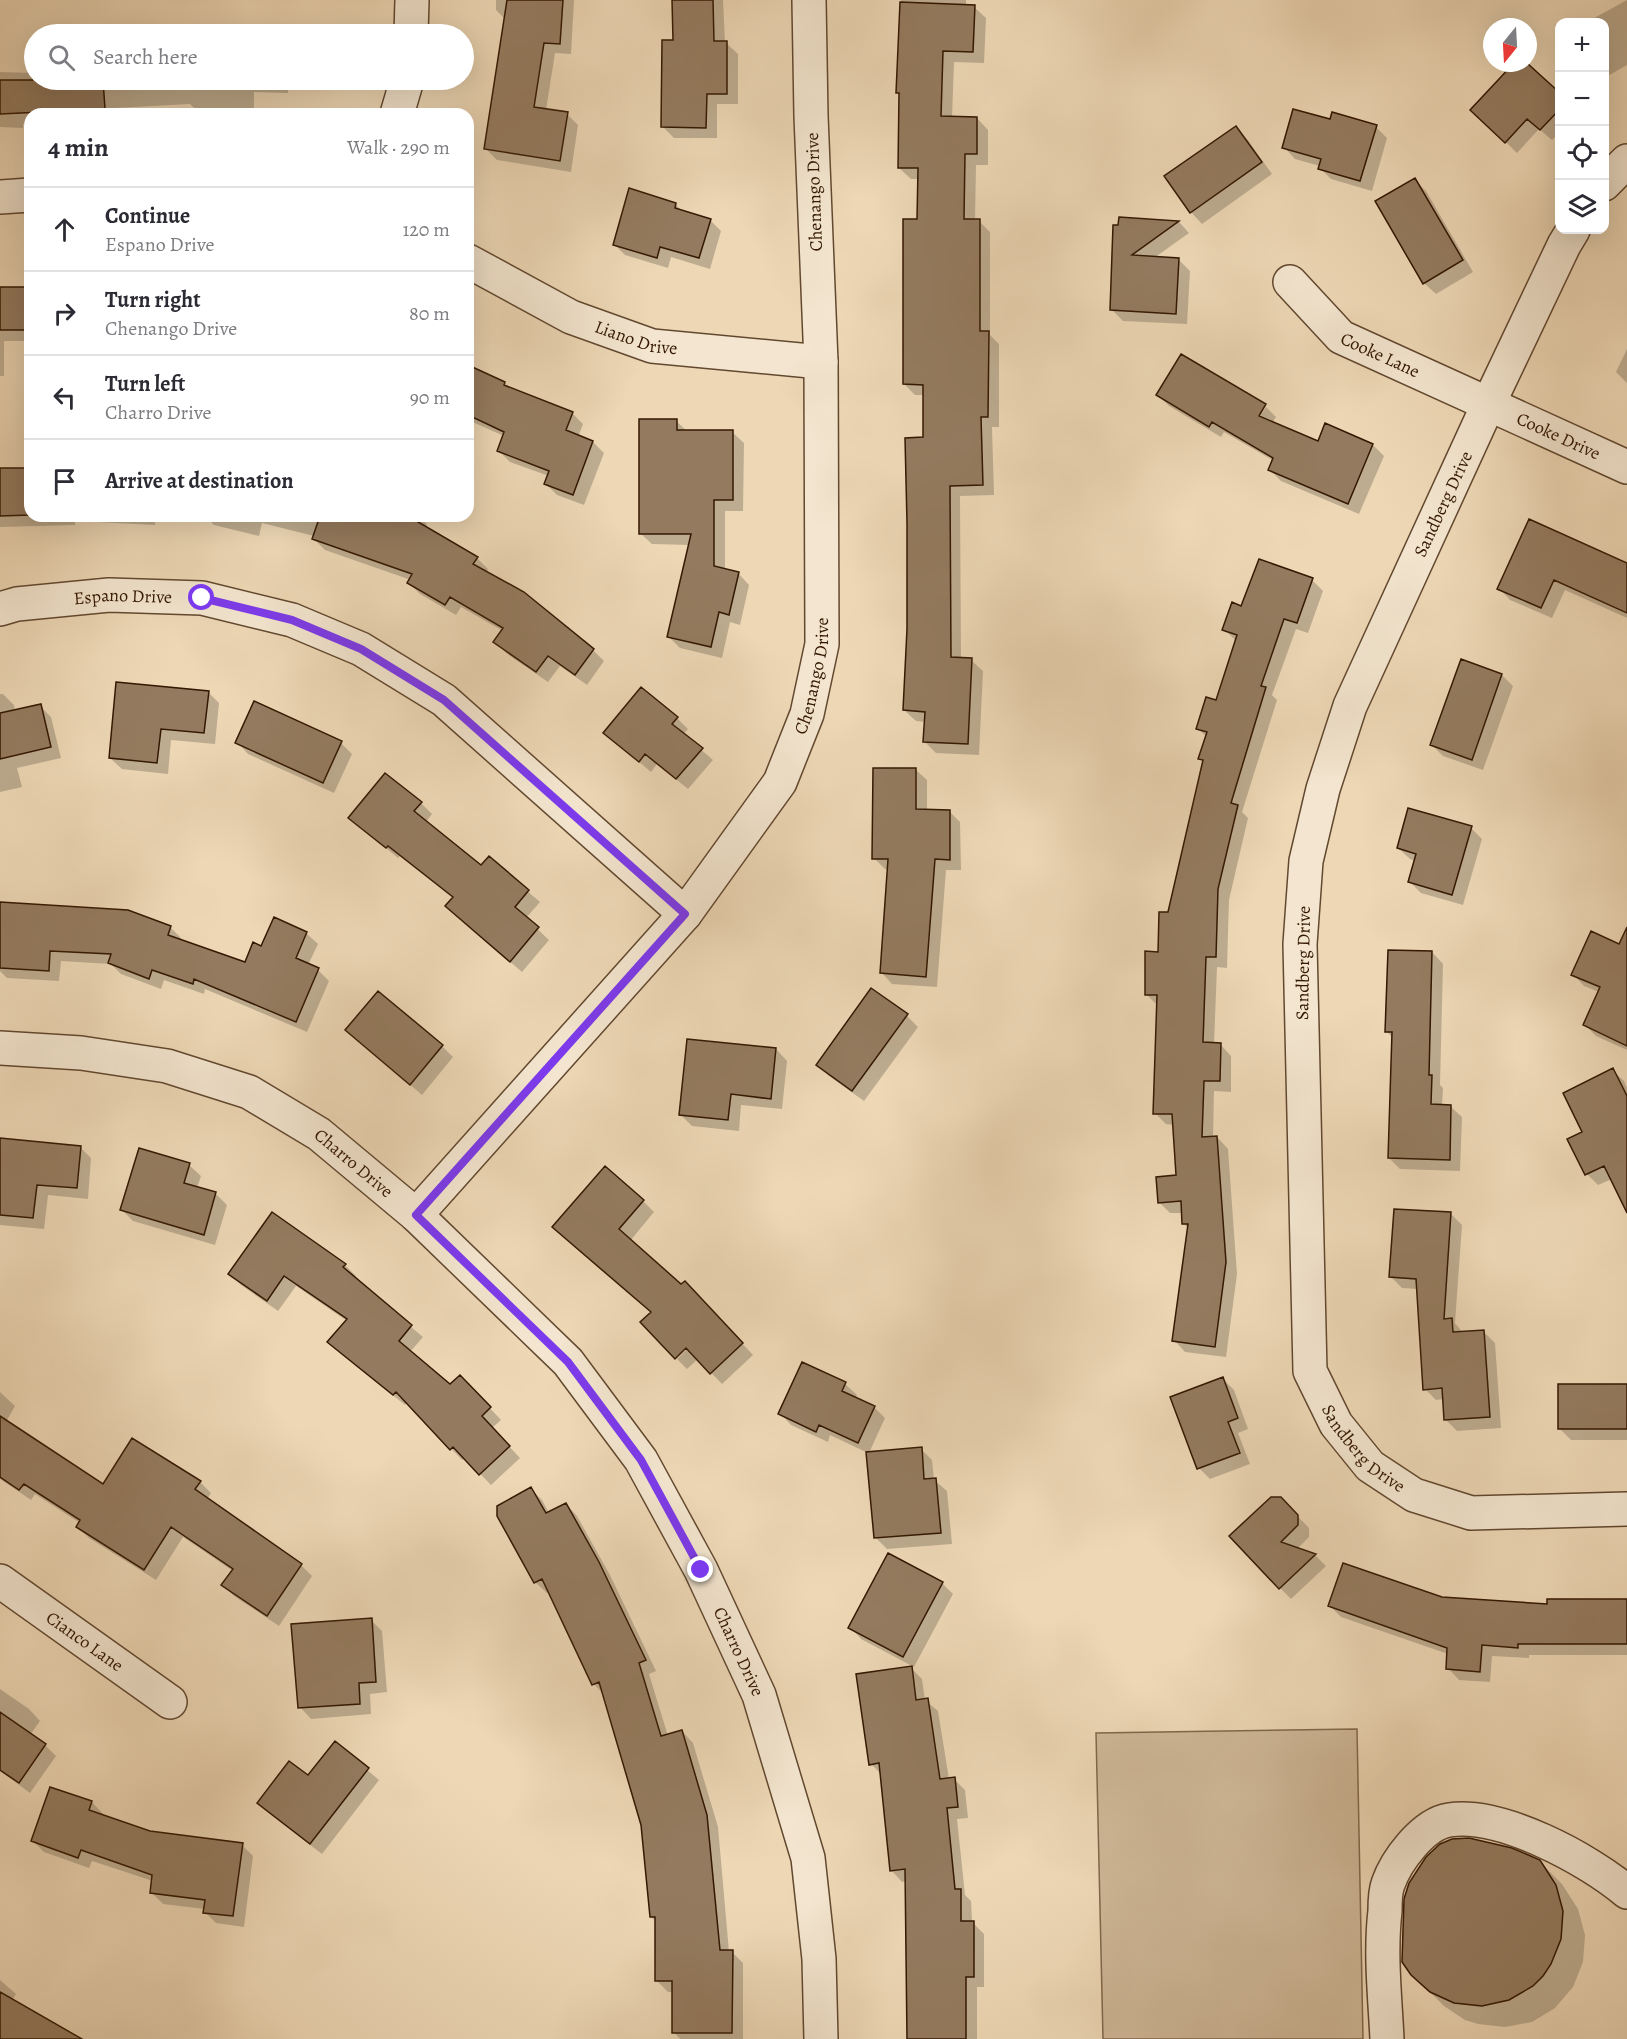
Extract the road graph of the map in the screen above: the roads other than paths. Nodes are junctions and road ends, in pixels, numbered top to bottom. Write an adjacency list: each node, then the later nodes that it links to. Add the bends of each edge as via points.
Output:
1 (412, 0): 3 (street)
2 (808, 0): 13 (street, Chenango Drive)
3 (411, 24)
4 (404, 90): 5 (street)
5 (399, 108)
6 (1627, 161): 7 (street)
7 (1609, 180)
8 (24, 195): 9 (street)
9 (0, 197)
10 (1571, 234): 14 (street, Sandberg Drive)
11 (474, 264): 13 (street, Liano Drive, via 571,317 652,346)
12 (1290, 282): 14 (street, Cooke Lane, via 1341,338)
13 (821, 363): 17 (street, Chenango Drive, via 822,644 807,714 780,782)
14 (1488, 405): 15 (street, Cooke Drive); 20 (street, Sandberg Drive, via 1350,706 1323,789 1306,861 1300,944 1310,1371 1336,1424 1370,1466 1414,1495 1471,1513)
15 (1627, 467)
16 (0, 609): 17 (street, Espano Drive, via 110,596 202,598 292,620 361,649 444,700)
17 (685, 914): 19 (street, Chenango Drive)
18 (0, 1048): 19 (street, Charro Drive, via 81,1053 167,1066 249,1092 319,1134)
19 (416, 1215): 24 (street, Charro Drive, via 568,1362 641,1460 701,1570 759,1695 808,1858 819,1959)
20 (1627, 1509)
21 (0, 1581): 22 (street, Cianco Lane)
22 (170, 1702)
23 (1627, 1892): 25 (street, via 1584,1862 1512,1827 1448,1820 1434,1826 1414,1842 1387,1886 1382,1936)
24 (821, 2039)
25 (1387, 2039)

